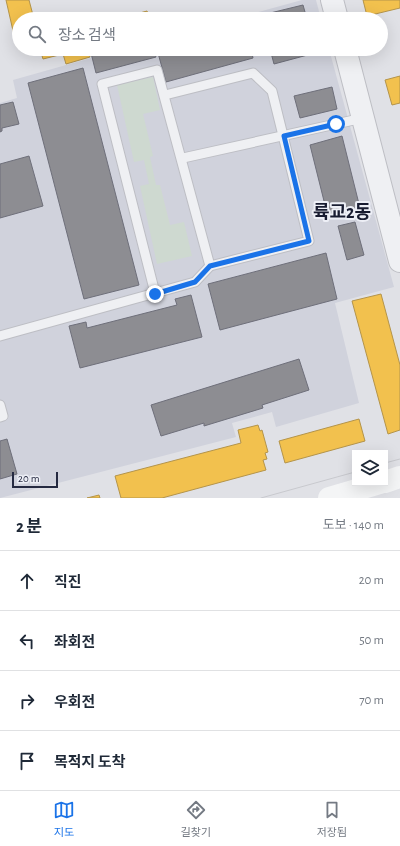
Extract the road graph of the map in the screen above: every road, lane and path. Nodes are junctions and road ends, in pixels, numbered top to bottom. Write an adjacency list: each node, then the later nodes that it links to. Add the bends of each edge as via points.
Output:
1 (332, 0): 2 (street)
2 (335, 12)
3 (347, 56): 5 (street)
4 (165, 95): 6 (lane, via 252,73 272,91); 7 (lane); 10 (lane, via 157,70 102,84)
5 (363, 118): 6 (lane); 8 (street)
6 (284, 136): 7 (lane); 9 (lane, via 309,241)
7 (183, 158): 9 (lane)
8 (400, 261)
9 (210, 266): 10 (lane, via 195,282)
10 (155, 294): 11 (lane)
11 (0, 336)
12 (0, 405): 13 (lane, via 3,416)
13 (0, 417)
14 (400, 477): 15 (main road)
15 (388, 481)
16 (370, 486): 17 (main road)
17 (329, 498)

